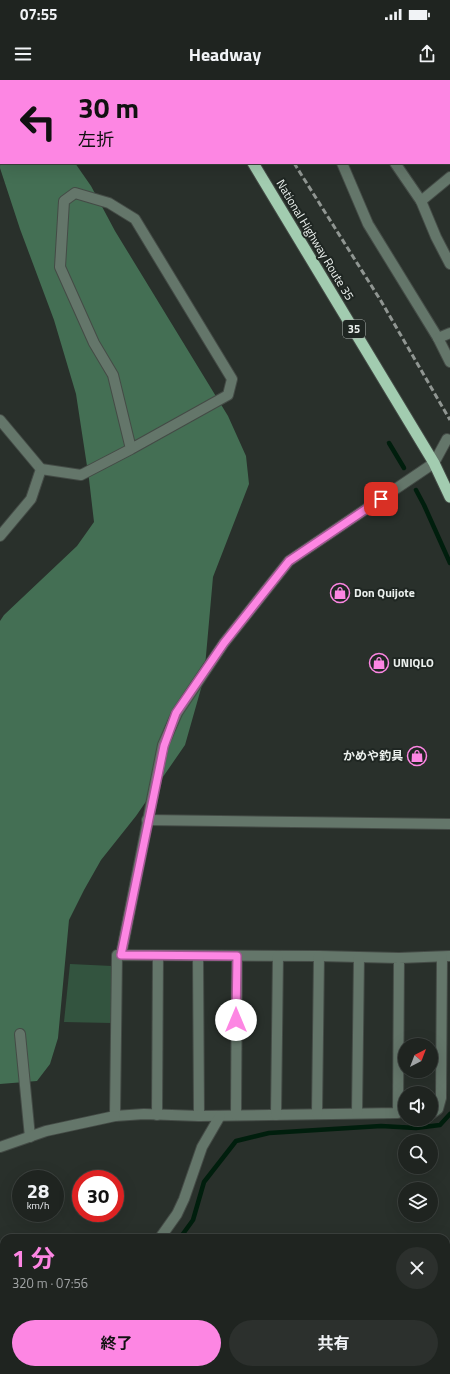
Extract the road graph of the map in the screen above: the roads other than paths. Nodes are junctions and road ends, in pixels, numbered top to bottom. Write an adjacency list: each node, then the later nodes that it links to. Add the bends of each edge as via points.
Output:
1 (255, 164): 13 (highway, National Highway Route 35 / 35)
2 (342, 164): 8 (street, via 368,224)
3 (396, 164): 5 (street)
4 (450, 177): 5 (street)
5 (421, 200): 6 (street)
6 (450, 264)
7 (450, 333): 8 (street)
8 (438, 338): 9 (street)
9 (450, 362)
10 (0, 420): 14 (street)
11 (447, 438): 13 (street)
12 (131, 449): 12 (street, via 228,395 232,379 135,219 109,203 75,193 64,201 60,267 94,343 113,375); 14 (street, via 82,475)
13 (434, 463): 15 (highway, National Highway Route 35 / 35); 17 (street, via 289,561 224,643 176,713 164,746)
14 (41, 469): 16 (street, via 31,499)
15 (450, 497)
16 (0, 536)
17 (147, 820): 18 (street); 19 (street)
18 (450, 824)
19 (121, 955): 20 (street); 37 (street, via 117,955)
20 (158, 956): 21 (street); 34 (street)
21 (198, 956): 22 (street); 38 (street)
22 (237, 956): 23 (street); 35 (street)
23 (278, 956): 24 (street); 36 (street)
24 (319, 956): 25 (street); 33 (street)
25 (359, 957): 27 (street); 31 (street)
26 (446, 957): 27 (street); 30 (street, via 441,1098)
27 (399, 958): 29 (street)
28 (20, 1034): 40 (street)
29 (401, 1086)
30 (438, 1109)
31 (357, 1113): 32 (street); 33 (street)
32 (398, 1113)
33 (317, 1114): 36 (street)
34 (157, 1115): 37 (street); 38 (street)
35 (236, 1115): 36 (street); 39 (street)
36 (276, 1115)
37 (115, 1116): 40 (street)
38 (199, 1116): 39 (street)
39 (220, 1116): 42 (street, via 202,1147 177,1214)
40 (30, 1137): 41 (street)
41 (0, 1147)
42 (163, 1234)

